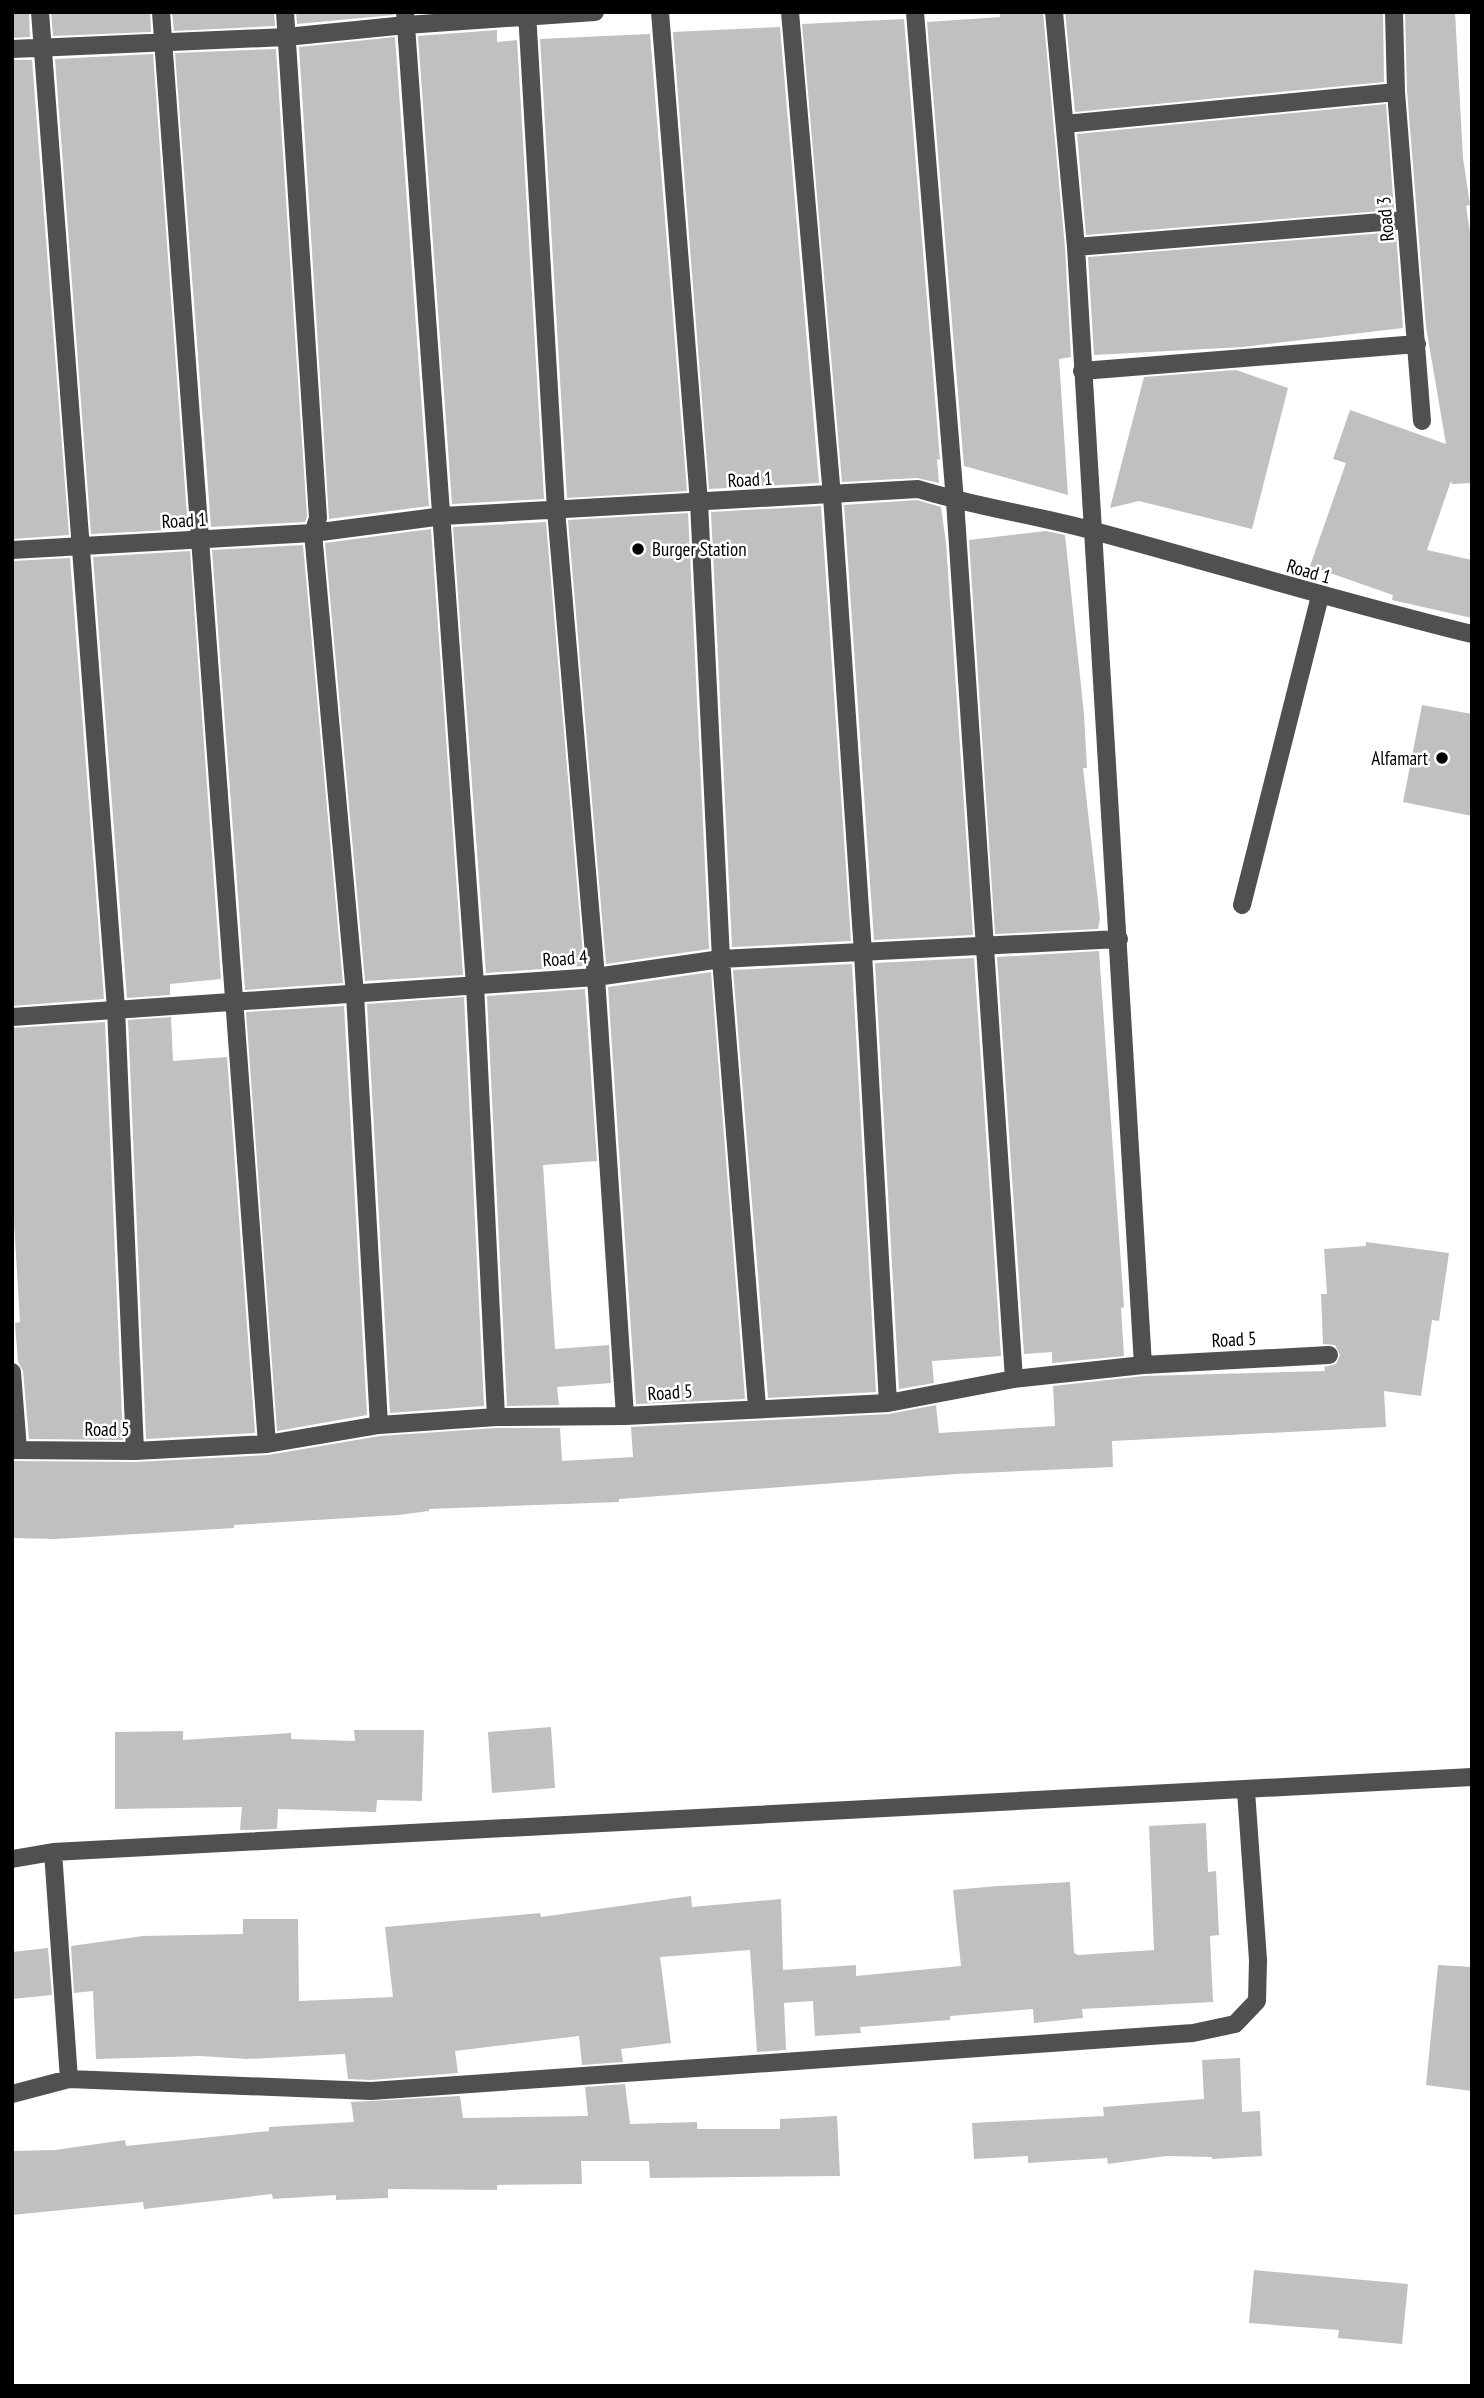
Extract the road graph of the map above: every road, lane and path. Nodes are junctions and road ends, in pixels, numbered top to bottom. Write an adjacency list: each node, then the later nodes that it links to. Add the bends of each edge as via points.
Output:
1 (40, 12): 14 (street)
2 (161, 12): 13 (street)
3 (285, 12): 12 (street)
4 (595, 12): 10 (street)
5 (660, 12): 25 (street)
6 (790, 12): 23 (street)
7 (915, 12): 24 (street)
8 (1054, 12): 17 (street)
9 (1394, 12): 16 (street, Road 3)
10 (527, 14): 11 (street); 26 (street)
11 (405, 18): 12 (street); 27 (street)
12 (286, 37): 13 (street); 29 (street, via 317,505)
13 (163, 42): 14 (street); 30 (street)
14 (43, 48): 15 (street); 31 (street)
15 (12, 49)
16 (1396, 92): 17 (street); 18 (street, Road 3)
17 (1065, 124): 19 (street)
18 (1406, 220): 19 (street); 20 (street, Road 3)
19 (1076, 247): 21 (street)
20 (1417, 344): 21 (street); 22 (street, Road 3)
21 (1082, 371): 28 (street)
22 (1422, 421)
23 (832, 496): 24 (street, Road 1, via 918,489); 25 (street, Road 1); 38 (street)
24 (955, 501): 28 (street, Road 1); 37 (street)
25 (699, 502): 26 (street, Road 1); 39 (street)
26 (556, 510): 27 (street, Road 1); 40 (street)
27 (443, 516): 29 (street, Road 1); 41 (street)
28 (1091, 530): 33 (street, Road 1); 36 (street)
29 (313, 533): 30 (street, Road 1); 42 (street)
30 (200, 540): 31 (street, Road 1); 43 (street)
31 (79, 547): 32 (street, Road 1); 44 (street)
32 (12, 550)
33 (1320, 596): 34 (street, Road 1); 35 (street)
34 (1472, 634)
35 (1242, 905)
36 (1119, 939): 37 (street, Road 4); 47 (street)
37 (985, 946): 38 (street, Road 4); 49 (street)
38 (863, 954): 39 (street, Road 4); 50 (street)
39 (721, 959): 40 (street, Road 4); 51 (street)
40 (596, 977): 41 (street, Road 4); 52 (street)
41 (475, 985): 42 (street, Road 4); 53 (street)
42 (355, 994): 43 (street, Road 4); 54 (street)
43 (235, 1004): 44 (street, Road 4); 55 (street)
44 (117, 1008): 45 (street, Road 4); 57 (street)
45 (12, 1017)
46 (1329, 1354): 47 (street, Road 5)
47 (1143, 1365): 49 (street, Road 5)
48 (12, 1372): 56 (street)
49 (1014, 1379): 50 (street, Road 5)
50 (888, 1403): 51 (street, Road 5)
51 (757, 1407): 52 (street, Road 5)
52 (625, 1416): 53 (street, Road 5)
53 (496, 1418): 54 (street, Road 5)
54 (379, 1425): 55 (street, Road 5)
55 (267, 1444): 57 (street, Road 5)
56 (15, 1450): 57 (street, Road 5)
57 (135, 1451)
58 (1472, 1777): 59 (street)
59 (1246, 1791): 60 (street); 62 (street, via 1258,1960 1256,2001 1235,2024 1193,2034 371,2091)
60 (53, 1852): 61 (street); 62 (street)
61 (12, 1859)
62 (69, 2079): 63 (street)
63 (12, 2094)

